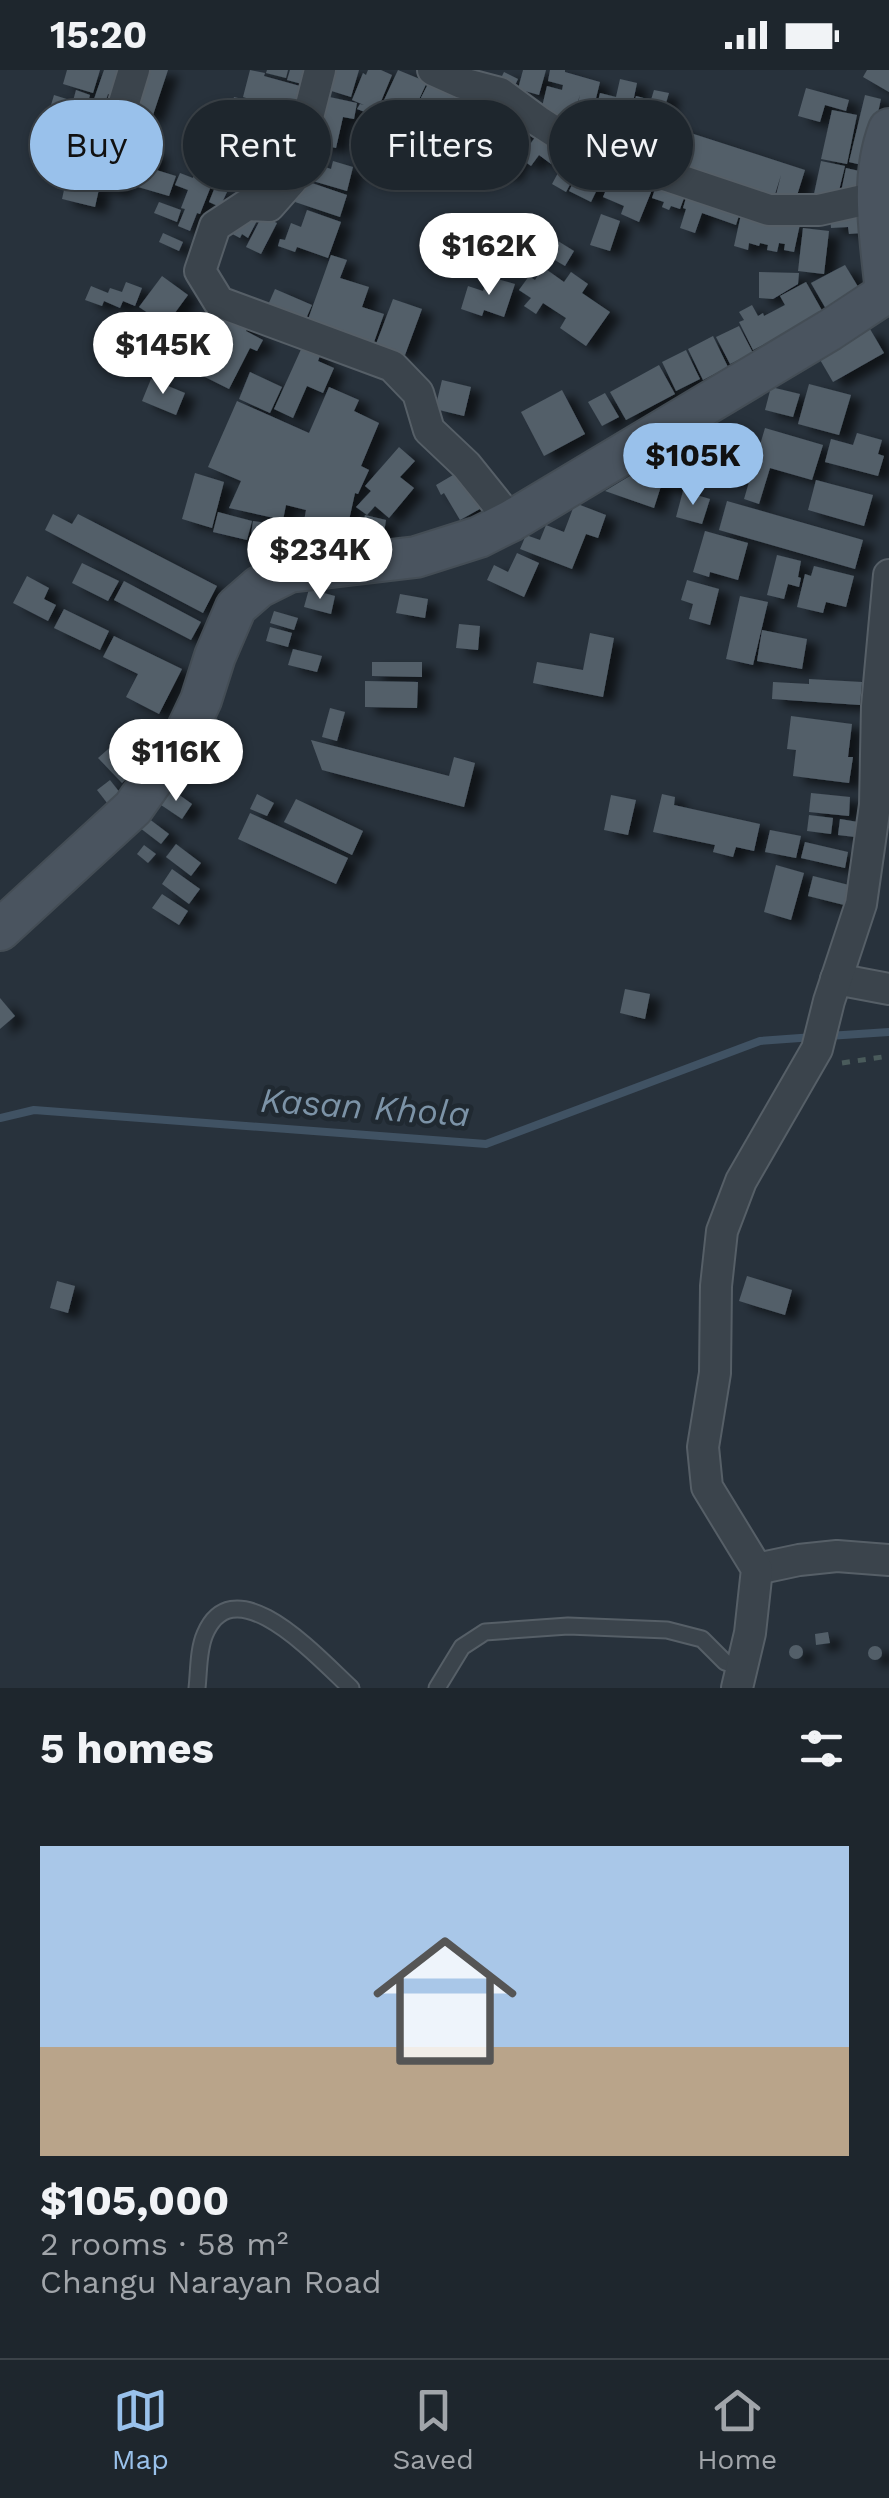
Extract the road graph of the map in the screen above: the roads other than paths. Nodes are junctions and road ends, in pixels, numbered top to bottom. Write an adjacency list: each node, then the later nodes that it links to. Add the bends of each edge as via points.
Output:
1 (134, 70): 5 (street)
2 (320, 70): 9 (street, via 292,180 269,206 247,205 216,226 200,271 219,302 392,366 418,393 429,430)
3 (433, 70): 4 (street)
4 (464, 76): 7 (street, via 575,145 769,210 819,210)
5 (125, 100)
6 (889, 129): 7 (main road)
7 (877, 198): 8 (main road)
8 (888, 298): 9 (main road)
9 (511, 521): 11 (main road, via 416,556 289,572 259,587 236,607 185,734 133,808)
10 (889, 576): 13 (street, via 861,904)
11 (0, 930)
12 (889, 989): 13 (street)
13 (832, 990): 15 (street, via 810,1060 741,1180 722,1231 715,1373 703,1446 707,1487)
14 (889, 1560): 15 (street, via 837,1556)
15 (757, 1569): 16 (street)
16 (740, 1678): 19 (lane, via 702,1639 667,1630 568,1626 485,1632 462,1647)
17 (196, 1688): 18 (lane, via 203,1638 214,1618 225,1609 244,1608 263,1614)
18 (351, 1688)
19 (437, 1688)

